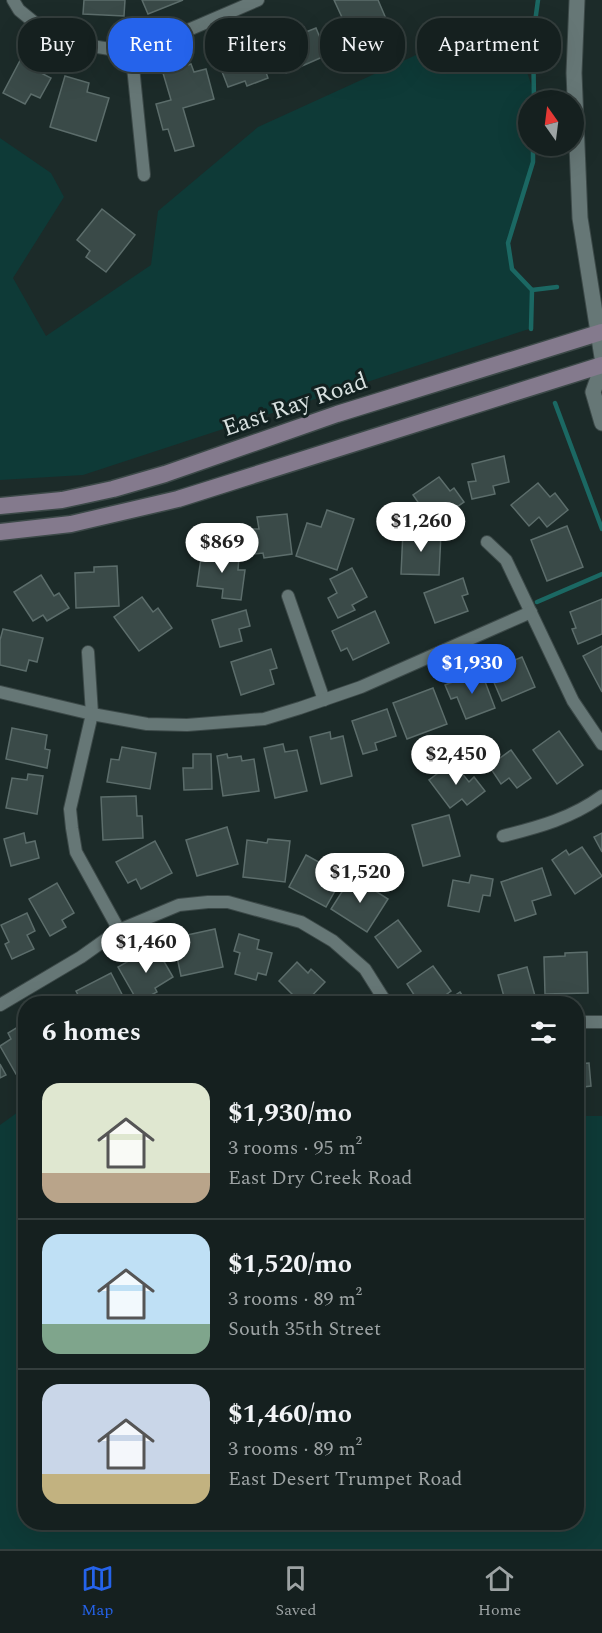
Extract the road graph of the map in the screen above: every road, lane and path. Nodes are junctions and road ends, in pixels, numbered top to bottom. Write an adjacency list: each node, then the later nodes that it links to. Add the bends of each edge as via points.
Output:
1 (13, 0): 5 (street, via 19,10 46,32 73,43)
2 (258, 0): 4 (street)
3 (577, 0): 8 (street, via 574,73 579,207)
4 (193, 29)
5 (108, 47)
6 (134, 72): 7 (street)
7 (144, 175)
8 (600, 333): 9 (street); 11 (main road, East Ray Road, via 337,414 155,477 62,500)
9 (602, 360): 10 (street, via 593,392); 12 (main road, via 178,499 71,524)
10 (602, 423)
11 (0, 506)
12 (0, 532)
13 (487, 542): 15 (street, via 506,560)
14 (288, 596): 18 (street)
15 (531, 612): 18 (street); 20 (street, via 573,701)
16 (88, 652): 19 (street)
17 (0, 692): 19 (street)
18 (324, 700): 19 (street, via 264,719 187,725 147,724)
19 (92, 714): 23 (street, via 70,809 72,828 76,852)
20 (602, 744)
21 (602, 796): 22 (street, via 545,826)
22 (503, 836)
23 (119, 930): 24 (street, via 179,905 228,902 301,922 333,941 365,969); 25 (street)
24 (382, 996)
25 (0, 1005)
26 (584, 1022): 27 (street)
27 (602, 1022)

